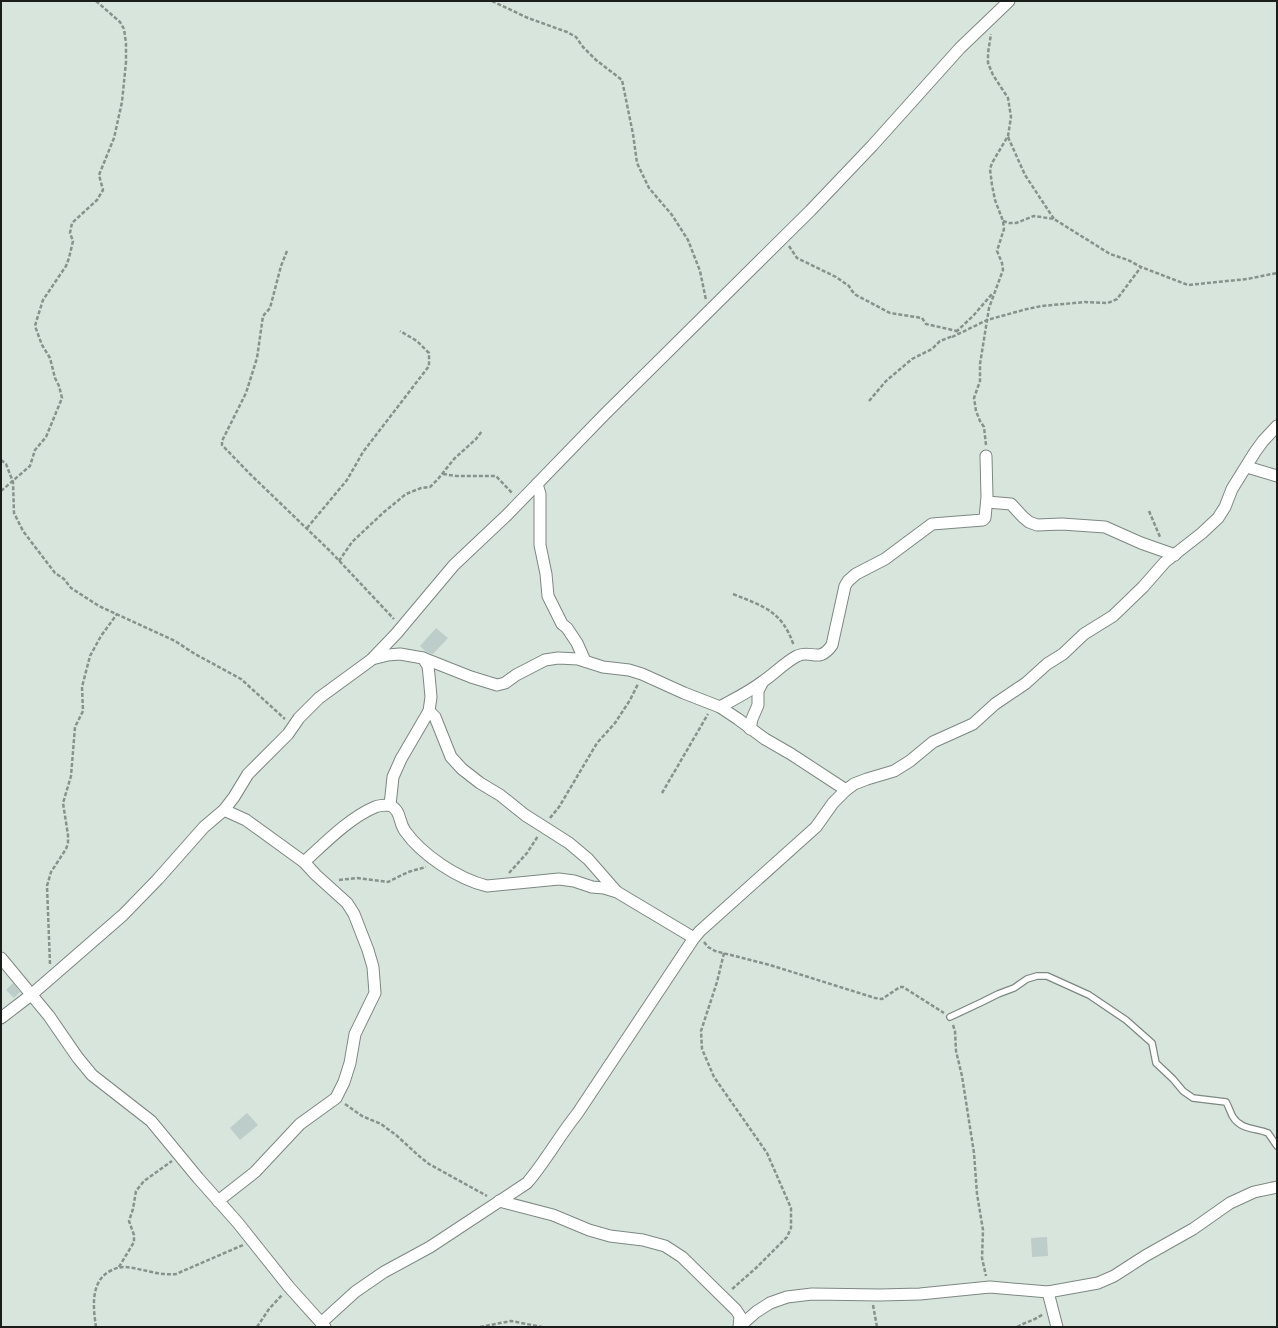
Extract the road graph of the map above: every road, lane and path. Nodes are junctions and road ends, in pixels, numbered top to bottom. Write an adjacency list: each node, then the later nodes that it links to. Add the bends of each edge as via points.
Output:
1 (96, 1): 26 (path, via 120,22 124,29 126,62 122,102 114,138 99,175 103,190 97,200 72,223 72,251 66,266 43,300 37,319 38,336 50,358 62,398 46,437 35,450 30,466)
2 (492, 1): 13 (path, via 576,37 596,60 622,80 637,163 649,188 672,215 688,240 700,271)
3 (1009, 1): 4 (street)
4 (999, 10): 5 (path, via 991,34 988,63 1008,98 1011,117); 8 (street, via 960,48)
5 (1008, 136): 6 (path, via 1025,175); 7 (path, via 992,163 990,176)
6 (1054, 219): 7 (path, via 1034,216 1016,223); 10 (path, via 1110,254 1128,260)
7 (1003, 221): 12 (path, via 1004,229 997,251 1003,270)
8 (785, 237): 13 (street); 16 (path, via 797,258 836,277 849,286 856,295 890,313 922,318 926,324)
9 (287, 251): 32 (path, via 270,308 263,316 257,358 246,393 222,445)
10 (1140, 268): 11 (path, via 1188,285); 14 (path, via 1117,299 1108,303 1085,302 1042,306)
11 (1277, 273)
12 (994, 292): 14 (path); 16 (path, via 974,316)
13 (710, 310): 27 (street)
14 (987, 320): 17 (path); 21 (path, via 980,381 974,398 976,411 984,427)
15 (400, 331): 32 (path, via 417,341 428,353 430,366 363,452 347,480)
16 (957, 331): 17 (path)
17 (952, 337): 18 (path, via 912,359 886,381)
18 (869, 401)
19 (1277, 426): 23 (street, via 1263,441)
20 (482, 431): 24 (path)
21 (986, 456): 30 (street)
22 (1, 460): 26 (path, via 6,464)
23 (1247, 467): 25 (street); 33 (street, via 1232,489 1218,518 1202,534)
24 (443, 474): 29 (path, via 496,476); 34 (path, via 430,487 406,494 384,512 352,542)
25 (1277, 476)
26 (14, 482): 28 (path); 36 (path, via 14,513 23,531 55,573 78,594)
27 (537, 484): 29 (street); 41 (street, via 540,494 540,545 548,596 562,624 577,643)
28 (1, 492)
29 (520, 500): 37 (street, via 454,565)
30 (987, 502): 33 (street, via 1010,504 1029,522 1037,525 1062,524 1105,528 1141,544); 38 (street, via 983,520 932,524 885,559 856,574 846,586 832,645 828,651 822,655)
31 (1149, 511): 33 (path, via 1157,533)
32 (307, 528): 34 (path)
33 (1173, 554): 48 (street, via 1113,616 1084,634 1063,654 973,724 933,742 894,771)
34 (339, 561): 37 (path)
35 (734, 594): 38 (path, via 769,609 780,619 792,640)
36 (117, 614): 46 (path, via 175,641 241,679); 61 (path, via 90,656 82,687 83,711 75,727 71,776 62,803 68,843 51,872 47,886)
37 (402, 627): 40 (street)
38 (797, 656): 43 (street)
39 (423, 658): 40 (street, via 400,654); 41 (street, via 497,685 552,658); 45 (street, via 428,666 429,675 431,697)
40 (372, 660): 46 (street, via 319,698)
41 (584, 661): 42 (street)
42 (642, 674): 44 (street); 52 (path, via 630,700 615,723 597,743)
43 (762, 683): 44 (street); 47 (street)
44 (717, 706): 47 (street); 49 (path)
45 (428, 712): 50 (street, via 400,759 393,777); 52 (street, via 435,717 451,757 462,769)
46 (293, 726): 51 (street, via 248,774)
47 (750, 729): 48 (street)
48 (846, 790): 58 (street, via 816,827)
49 (662, 793)
50 (390, 805): 53 (street, via 375,807 350,822); 54 (street, via 397,810 404,829 413,842)
51 (224, 810): 53 (street, via 246,820); 61 (street, via 123,915)
52 (544, 827): 56 (path, via 505,878); 57 (street, via 569,842)
53 (304, 862): 55 (street)
54 (442, 864): 55 (path, via 408,872 388,882 357,878 340,879); 56 (street, via 475,883)
55 (327, 885): 65 (street, via 347,903 354,914 368,950 376,988 355,1034 350,1063)
56 (491, 886): 57 (street, via 558,879)
57 (617, 892): 58 (street)
58 (697, 934): 59 (path, via 708,947); 70 (street, via 536,1173)
59 (724, 953): 63 (path, via 875,998 882,999 903,987); 77 (path, via 701,1031 702,1049 714,1077 767,1153 791,1208 791,1228 787,1236 756,1268)
60 (1, 958): 62 (street)
61 (51, 976): 62 (street)
62 (30, 995): 64 (street); 67 (street, via 49,1016 92,1075 151,1121)
63 (950, 1017): 66 (lane, via 1014,988 1027,979 1047,976 1088,995 1126,1020 1152,1043 1156,1063 1183,1091 1193,1098 1226,1102 1240,1124 1268,1133); 73 (path, via 955,1030 956,1051 974,1153 983,1230 982,1258)
64 (1, 1018)
65 (336, 1098): 69 (street, via 300,1124 255,1172); 70 (path, via 362,1116 382,1124 429,1164)
66 (1277, 1146)
67 (180, 1156): 69 (street); 72 (path, via 144,1181 136,1191 129,1221 134,1242)
68 (1277, 1187): 75 (street, via 1254,1192 1230,1203 1193,1229 1114,1276 1098,1283)
69 (218, 1201): 71 (street)
70 (499, 1202): 77 (street, via 553,1216 610,1236 665,1246 682,1257); 79 (street, via 355,1292)
71 (253, 1241): 72 (path, via 176,1274 165,1275); 74 (street)
72 (119, 1268): 80 (path, via 103,1276 98,1283 93,1311)
73 (990, 1287): 75 (street); 76 (street, via 920,1294)
74 (289, 1288): 79 (street); 81 (path, via 269,1309)
75 (1048, 1292): 78 (street)
76 (872, 1295): 84 (street, via 812,1294 787,1297 770,1303); 85 (path)
77 (723, 1297): 84 (street, via 740,1316)
78 (1050, 1305): 86 (path, via 1045,1314); 87 (street)
79 (323, 1325)
80 (96, 1327)
81 (257, 1327)
82 (480, 1327): 83 (path, via 511,1321)
83 (542, 1327)
84 (739, 1327)
85 (877, 1327)
86 (1017, 1327)
87 (1057, 1327)

